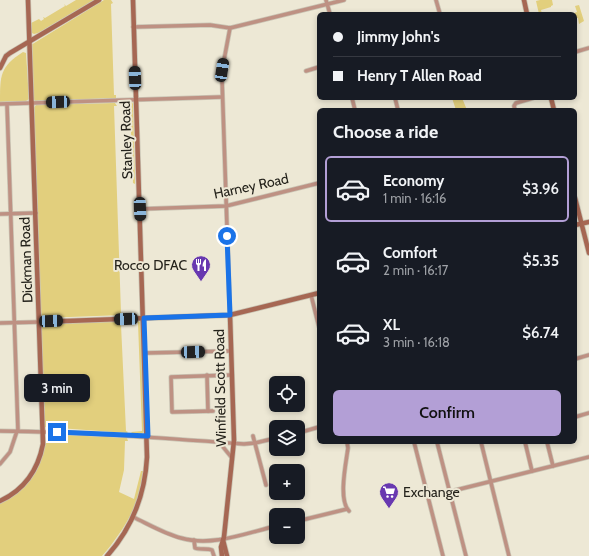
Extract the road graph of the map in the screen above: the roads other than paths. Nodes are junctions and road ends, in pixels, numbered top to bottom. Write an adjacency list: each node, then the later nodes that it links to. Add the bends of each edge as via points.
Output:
1 (28, 0): 13 (street, Dickman Road)
2 (99, 0): 13 (street)
3 (132, 0): 11 (street, Stanley Road)
4 (344, 0): 7 (street)
5 (436, 0): 9 (street)
6 (525, 0): 10 (street)
7 (327, 2): 8 (street); 12 (street)
8 (330, 12)
9 (439, 12)
10 (527, 12)
11 (134, 27): 12 (street, via 210,25); 20 (street, Stanley Road)
12 (230, 28): 19 (street, Winfield Scott Road, via 222,70)
13 (30, 42): 16 (street, via 6,56); 24 (street, Dickman Road)
14 (589, 48): 15 (street)
15 (577, 51)
16 (0, 68)
17 (317, 68): 18 (street)
18 (306, 71)
19 (222, 97): 20 (street); 27 (street, Winfield Scott Road)
20 (136, 100): 24 (street); 29 (street, Stanley Road)
21 (524, 100): 25 (street, via 516,102)
22 (0, 104): 23 (street)
23 (7, 104): 24 (street); 32 (street)
24 (32, 104): 30 (street, Dickman Road)
25 (514, 108)
26 (317, 183): 27 (street, Harney Road)
27 (226, 206): 29 (street, Harney Road); 39 (street, Winfield Scott Road)
28 (577, 207): 34 (street)
29 (140, 209): 40 (street, Stanley Road)
30 (36, 213): 32 (street); 42 (street, Dickman Road)
31 (0, 214): 32 (street)
32 (11, 214): 44 (street)
33 (589, 222): 34 (street)
34 (581, 224): 35 (street); 36 (street)
35 (577, 225)
36 (589, 253)
37 (317, 294): 38 (street)
38 (311, 295): 39 (street); 41 (street)
39 (230, 315): 40 (street); 45 (street, Winfield Scott Road)
40 (144, 318): 42 (street); 46 (street, Stanley Road)
41 (317, 319)
42 (39, 322): 44 (street); 59 (street, Dickman Road)
43 (0, 323): 44 (street)
44 (15, 323): 58 (street)
45 (231, 351): 46 (street); 50 (street, Winfield Scott Road)
46 (145, 353): 60 (street, Stanley Road)
47 (589, 355): 48 (street)
48 (577, 358)
49 (207, 375): 50 (street); 51 (street); 51 (street, via 171,377 172,412)
50 (232, 375): 64 (street, Winfield Scott Road)
51 (208, 411): 52 (street)
52 (213, 411)
53 (589, 413): 54 (street)
54 (577, 416)
55 (317, 427): 56 (street)
56 (305, 430)
57 (0, 431): 58 (street)
58 (18, 431): 59 (street); 74 (street, via 10,452)
59 (43, 431): 60 (street); 81 (street, Dickman Road, via 41,452 32,473 18,490)
60 (148, 436): 63 (street); 82 (street, Stanley Road, via 144,486)
61 (253, 436): 65 (street)
62 (269, 440): 65 (street)
63 (219, 442): 64 (street); 73 (street)
64 (234, 443): 65 (street); 73 (street, Winfield Scott Road)
65 (255, 444): 78 (street)
66 (347, 444): 83 (street, via 343,497 348,510)
67 (415, 444): 80 (street)
68 (438, 444): 79 (street)
69 (481, 444): 77 (street)
70 (525, 444): 76 (street)
71 (548, 444): 75 (street)
72 (589, 457): 75 (street)
73 (232, 458): 85 (street, Winfield Scott Road)
74 (0, 464)
75 (553, 466): 76 (street)
76 (532, 471): 77 (street)
77 (490, 481): 79 (street); 93 (street)
78 (266, 485)
79 (450, 492): 80 (street); 92 (street)
80 (428, 497): 91 (street)
81 (0, 501)
82 (133, 517): 86 (street, via 177,537); 87 (street, Stanley Road)
83 (305, 519)
84 (269, 528): 85 (street)
85 (222, 539): 86 (street); 89 (street); 90 (street, Winfield Scott Road)
86 (194, 540): 88 (street, via 195,548 210,549)
87 (107, 556)
88 (214, 556)
89 (222, 556)
90 (227, 556)
91 (443, 556)
92 (466, 556)
93 (509, 556)

